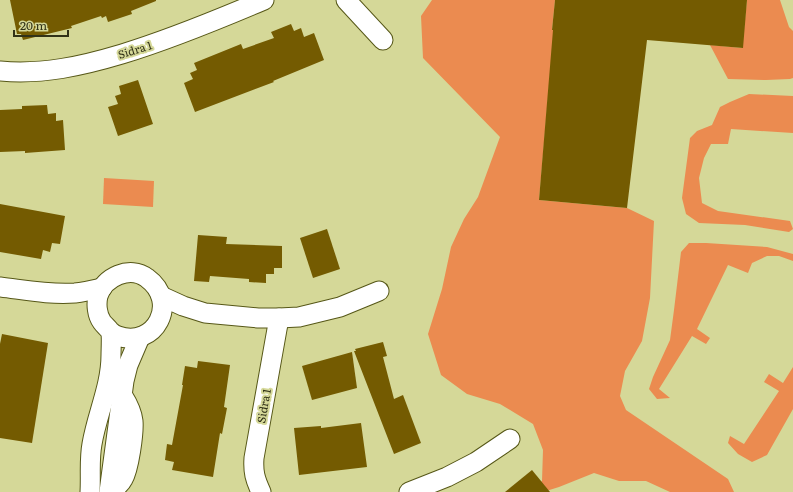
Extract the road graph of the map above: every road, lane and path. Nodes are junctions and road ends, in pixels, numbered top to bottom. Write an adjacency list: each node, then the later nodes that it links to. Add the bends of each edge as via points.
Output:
1 (264, 0): 4 (street, Sidra 1, via 172,38 105,59 42,72)
2 (346, 0): 3 (street)
3 (383, 40)
4 (0, 71)
5 (0, 287): 8 (street)
6 (102, 288): 8 (street, via 74,293); 9 (street, via 111,278 122,273 134,273 146,276 155,284); 11 (street, via 98,296)
7 (379, 291): 12 (street, via 333,309)
8 (45, 293): 11 (street, via 59,296)
9 (161, 296): 10 (street); 13 (street, via 163,306)
10 (205, 313): 12 (street); 13 (street, via 168,320)
11 (98, 316): 14 (street)
12 (279, 318): 19 (street, Sidra 1, via 254,458 253,470)
13 (156, 326): 15 (street)
14 (110, 331): 15 (street, via 117,336); 17 (street, via 111,361 92,443)
15 (140, 337): 18 (street, via 124,381)
16 (510, 440): 20 (street, via 447,477)
17 (90, 492)
18 (109, 492)
19 (261, 492)
20 (409, 492)

